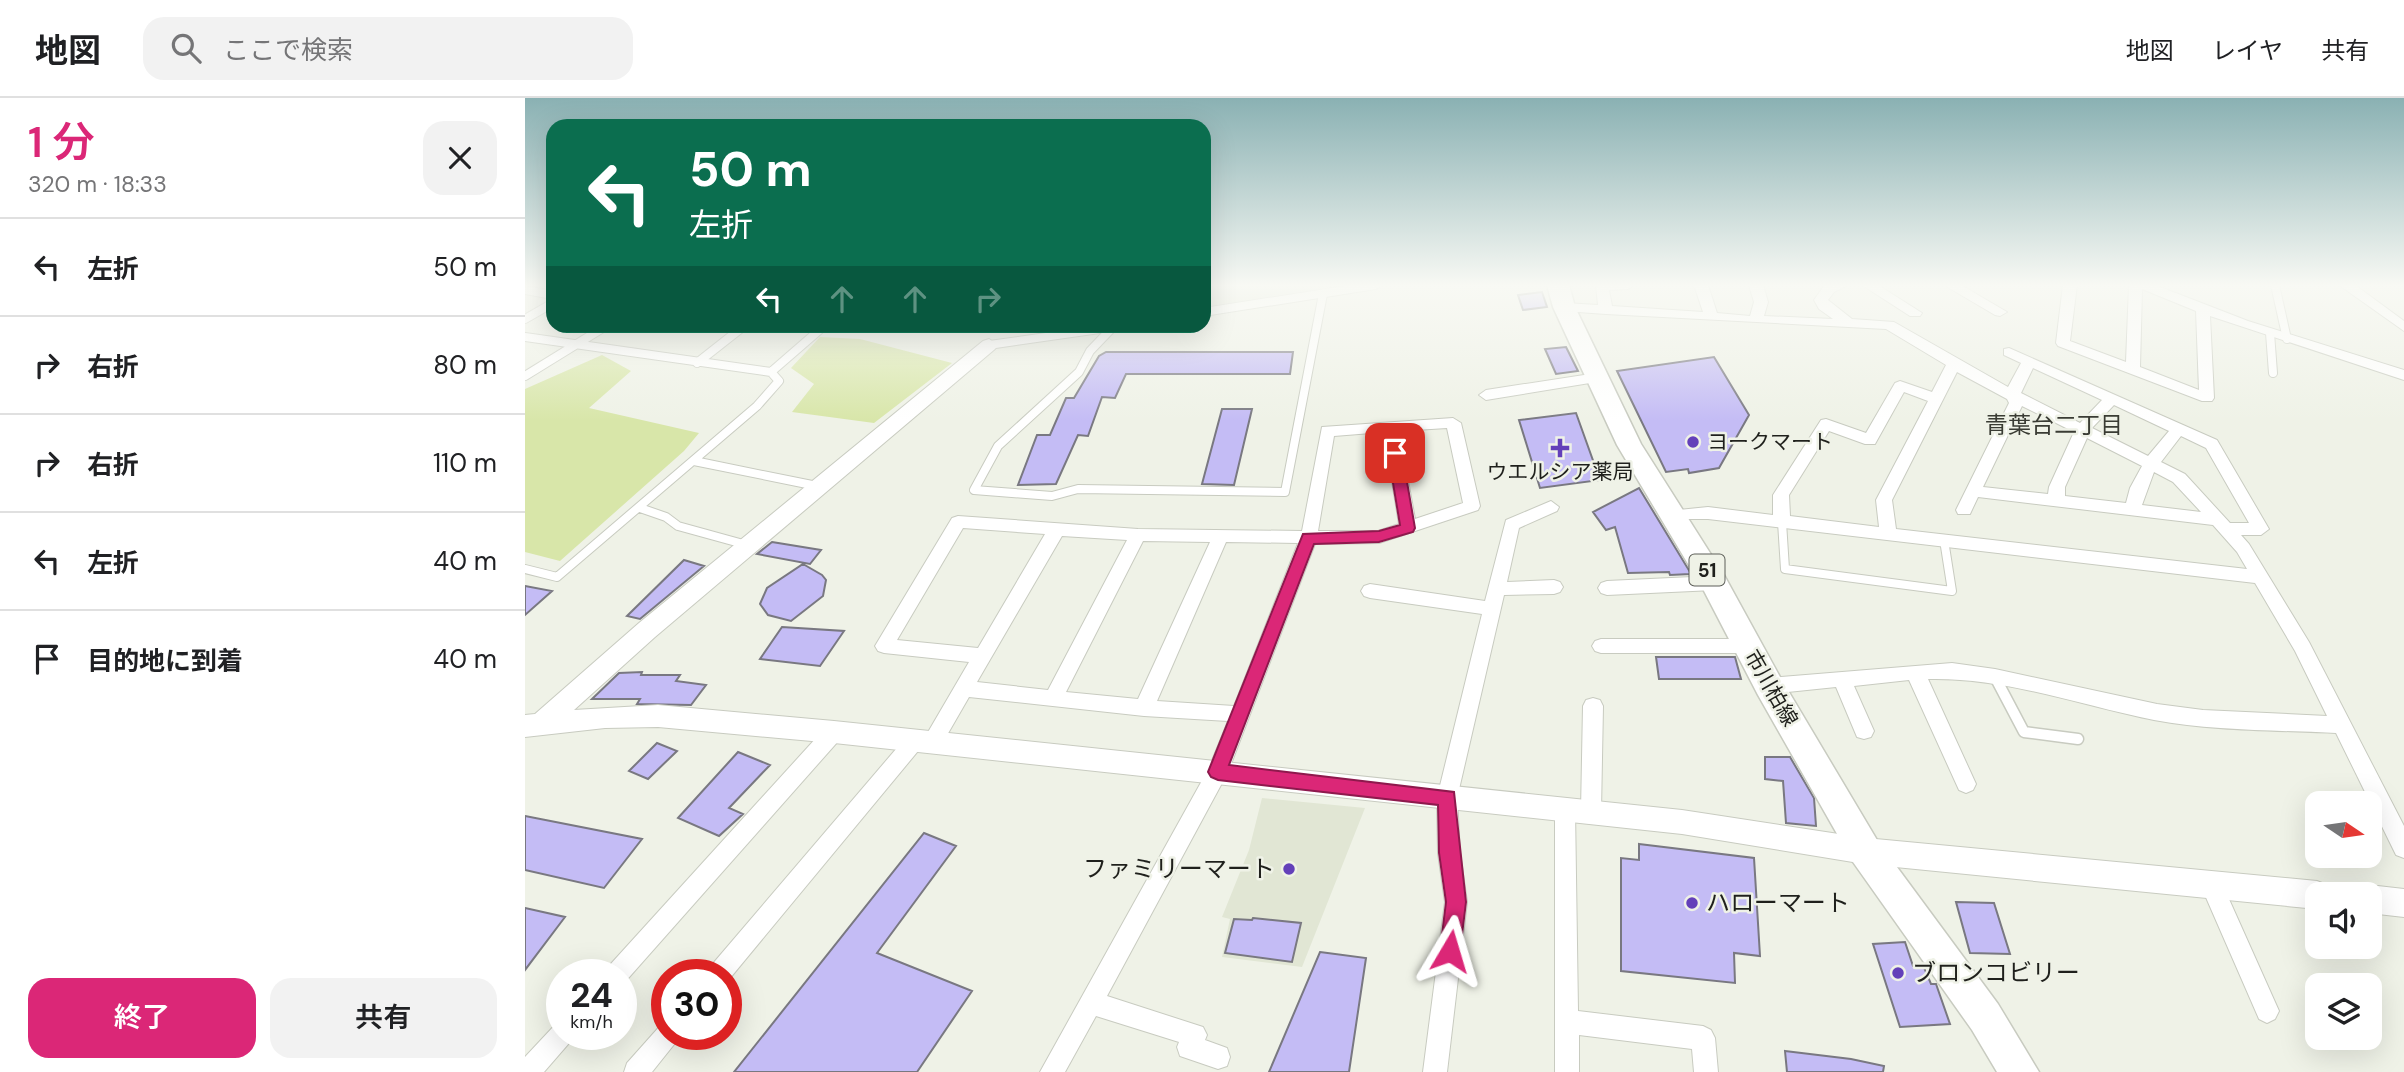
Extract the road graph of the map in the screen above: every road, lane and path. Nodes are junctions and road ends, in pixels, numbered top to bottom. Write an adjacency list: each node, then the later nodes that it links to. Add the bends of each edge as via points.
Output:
1 (1316, 330): 14 (lane, via 1285,492 1078,489 1052,496 974,490 998,446 1079,372 1090,351)
2 (1576, 330): 29 (main road, 市川柏線 / 51)
3 (1898, 330): 23 (street)
4 (2065, 330): 24 (street, via 2063,343)
5 (2134, 330): 24 (street)
6 (2204, 330): 24 (street, via 2207,398)
7 (2263, 330): 15 (street)
8 (2285, 330): 17 (lane)
9 (594, 333): 18 (lane)
10 (735, 333): 22 (lane)
11 (816, 333): 25 (lane)
12 (1007, 333): 19 (street)
13 (1070, 333): 19 (street)
14 (1109, 333)
15 (2270, 333): 17 (street); 26 (lane)
16 (525, 337): 18 (lane)
17 (2287, 338): 27 (street)
18 (578, 344): 22 (lane); 28 (lane)
19 (989, 345): 39 (street)
20 (2009, 352): 21 (street)
21 (2029, 362): 31 (street, via 2013,391); 33 (street)
22 (697, 363): 25 (lane)
23 (1954, 364): 31 (street); 32 (street)
24 (2133, 369)
25 (771, 372): 37 (lane, via 779,381)
26 (2273, 373)
27 (2404, 375)
28 (525, 376)
29 (1597, 378): 30 (street); 46 (main road, 市川柏線 / 51, via 1629,445)
30 (1486, 395)
31 (2015, 396): 35 (street); 40 (street)
32 (1937, 398): 47 (street, via 1901,386 1870,440 1826,424 1781,495); 52 (street, via 1884,500)
33 (2111, 399): 35 (street); 36 (street)
34 (1391, 427): 49 (street); 49 (street, via 1453,423 1472,506); 54 (street, via 1327,431)
35 (2083, 429): 38 (street); 41 (street, via 2057,487)
36 (2178, 430): 38 (street); 48 (street, via 2212,444 2262,529)
37 (694, 461): 39 (lane); 42 (lane)
38 (2151, 463): 45 (street); 48 (street, via 2179,478)
39 (819, 487): 56 (street)
40 (1973, 491): 41 (street); 44 (street)
41 (2056, 502): 45 (street)
42 (640, 508): 56 (lane, via 678,526); 57 (lane, via 557,577)
43 (1551, 508): 63 (street, via 1512,524)
44 (1964, 510)
45 (2133, 510): 48 (street)
46 (1675, 515): 47 (street, via 1708,513); 59 (main road, 市川柏線 / 51)
47 (1782, 522): 52 (street); 55 (lane, via 1785,569 1952,591)
48 (2221, 524): 58 (street)
49 (1408, 528): 54 (street, via 1379,537)
50 (1057, 529): 51 (street); 66 (street); 66 (street, via 958,522 884,646)
51 (1138, 535): 53 (street); 72 (street)
52 (1889, 535): 55 (street)
53 (1220, 538): 54 (street); 74 (street)
54 (1309, 538): 75 (street)
55 (1944, 540): 58 (street)
56 (748, 546): 77 (street)
57 (525, 569)
58 (2261, 577): 76 (street)
59 (1714, 583): 61 (street); 65 (main road, 市川柏線 / 51)
60 (1554, 587): 63 (street)
61 (1607, 588)
62 (1370, 591): 63 (street)
63 (1494, 599): 84 (street)
64 (1601, 646): 65 (street)
65 (1747, 646): 70 (main road, 市川柏線 / 51)
66 (983, 656): 71 (street)
67 (1915, 672): 68 (street); 69 (street); 83 (street)
68 (1995, 677): 76 (street, via 2157,712); 80 (lane, via 2024,732)
69 (1842, 679): 70 (street); 78 (street)
70 (1769, 686): 87 (main road, 市川柏線 / 51)
71 (964, 689): 72 (street); 81 (street)
72 (1053, 698): 74 (street)
73 (1593, 706): 85 (street)
74 (1144, 708): 75 (street)
75 (1239, 714): 82 (street)
76 (2341, 726): 86 (street)
77 (531, 729): 79 (street, via 658,716)
78 (1864, 731)
79 (834, 732): 81 (street); 92 (street)
80 (2078, 739)
81 (923, 742): 82 (street); 93 (street)
82 (1218, 772): 84 (street); 94 (street)
83 (1966, 784)
84 (1447, 798): 85 (street); 103 (street, via 1456,902)
85 (1578, 810): 87 (street); 96 (street)
86 (2404, 848)
87 (1865, 851): 88 (street); 106 (main road, 市川柏線 / 51, via 1985,1017)
88 (2212, 886): 89 (street); 95 (street)
89 (2305, 894)
90 (2382, 901): 91 (street)
91 (2404, 904)
92 (630, 959)
93 (732, 959)
94 (1090, 1003): 99 (street, via 1195,1035 1189,1047); 102 (street)
95 (2267, 1010)
96 (1569, 1022): 104 (street); 105 (street, via 1703,1038)
97 (548, 1050): 100 (street)
98 (655, 1050): 101 (street)
99 (1218, 1057)
100 (528, 1072)
101 (636, 1072)
102 (1052, 1072)
103 (1434, 1072)
104 (1567, 1072)
105 (1706, 1072)
106 (2019, 1072)

